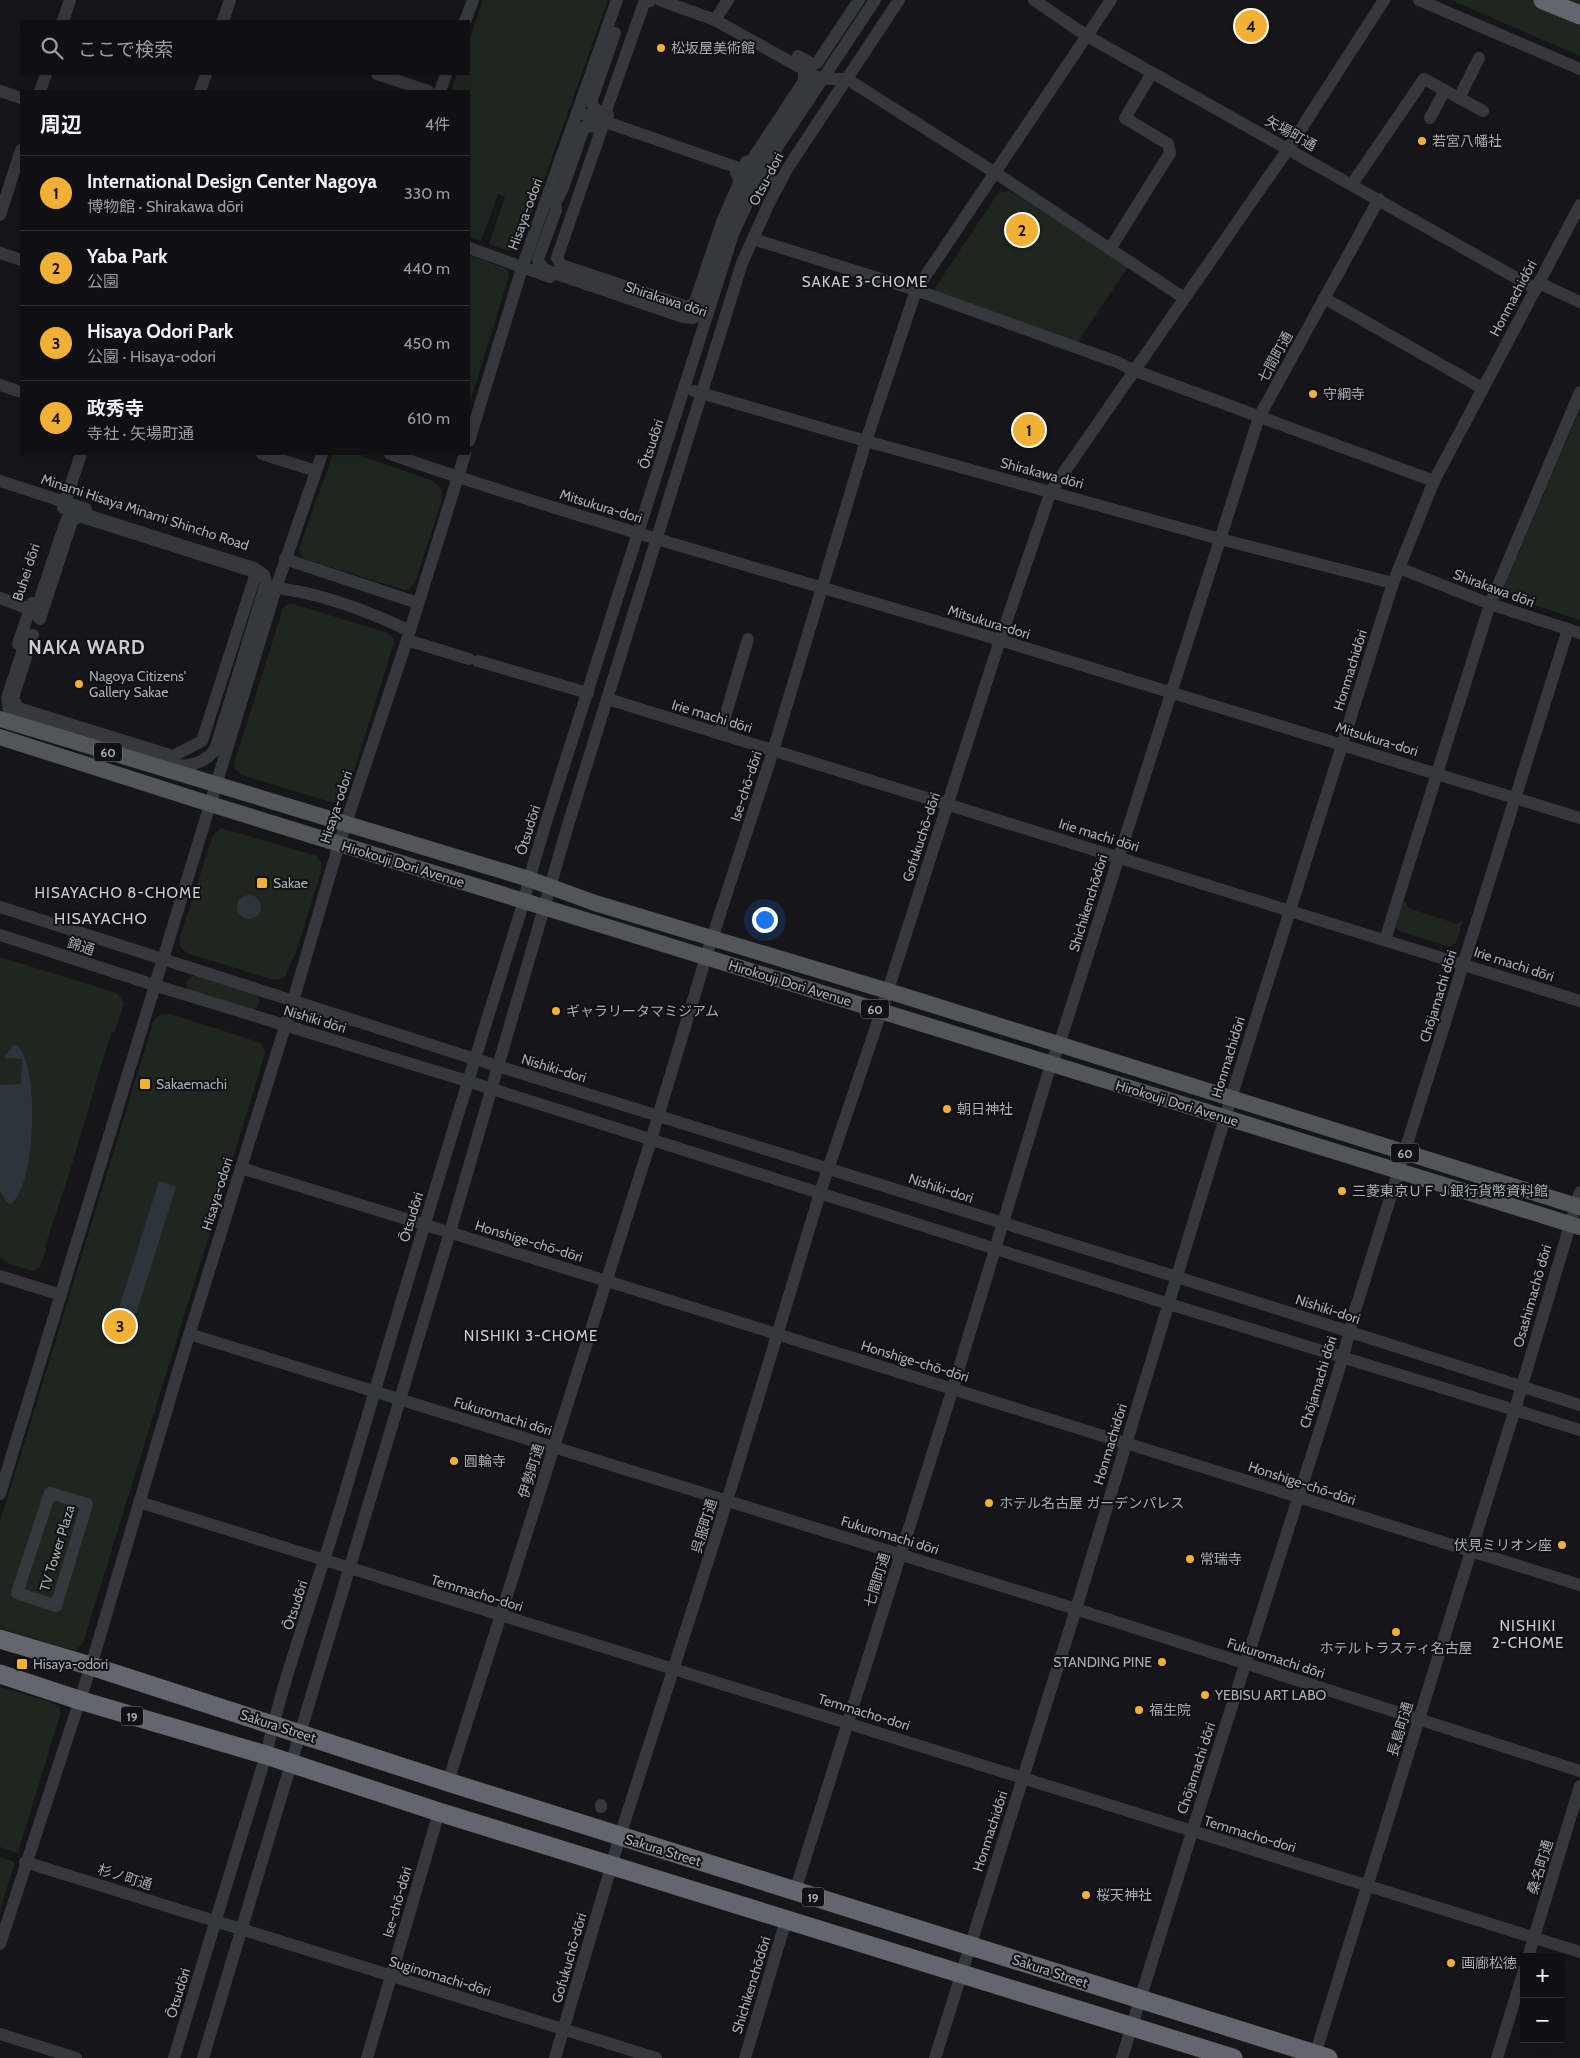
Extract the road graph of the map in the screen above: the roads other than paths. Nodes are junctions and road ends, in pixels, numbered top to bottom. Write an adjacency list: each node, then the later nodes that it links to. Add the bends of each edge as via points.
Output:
1 (70, 0): 21 (street)
2 (230, 0): 22 (street)
3 (473, 0): 23 (street)
4 (617, 0): 45 (street, Hisaya-odori)
5 (626, 0): 6 (street, via 591,102 595,109 608,115 606,111 644,3 650,1)
6 (646, 0)
7 (660, 0): 24 (street)
8 (670, 0): 9 (street, via 709,15 715,11)
9 (680, 0)
10 (728, 0): 24 (street)
11 (859, 0): 12 (street, via 817,63 811,63 724,15 722,18 812,67 821,68)
12 (868, 0)
13 (875, 0): 34 (street, Otsu-dori)
14 (899, 0): 35 (street, Otsu-dori)
15 (1034, 0): 25 (street, 矢場町通)
16 (1111, 0): 25 (street, Ise-chō-dōri)
17 (1384, 0): 48 (street, Gofukuchō-dōri)
18 (1419, 0): 27 (street)
19 (1543, 0): 20 (highway)
20 (1580, 15)
21 (63, 20)
22 (223, 20)
23 (465, 20)
24 (715, 20): 34 (street)
25 (1087, 36): 28 (street, 矢場町通); 50 (street, Ise-chō-dōri)
26 (1479, 58): 43 (street)
27 (1580, 69)
28 (1152, 73): 48 (street, 矢場町通); 59 (street, via 1126,118 1168,144 1170,153)
29 (804, 74): 29 (street, via 804,81 752,160 746,162 760,163 810,84 810,79)
30 (46, 75): 36 (street)
31 (206, 75): 37 (street)
32 (380, 75): 38 (street)
33 (446, 75): 39 (street)
34 (821, 78): 35 (street); 51 (street, Otsu-dori)
35 (847, 79): 50 (street); 52 (street, Otsu-dori)
36 (40, 90)
37 (200, 90)
38 (425, 90)
39 (440, 90)
40 (1445, 90): 43 (street); 46 (street); 53 (street, via 1424,79)
41 (0, 91): 42 (street)
42 (20, 98)
43 (1459, 98): 44 (street)
44 (1483, 111)
45 (577, 112): 51 (street); 62 (street, Hisaya-odori)
46 (1430, 118)
47 (602, 128): 47 (street, via 584,127 554,204 556,210 539,263 545,270 683,316 696,317 737,205 749,184 747,177 736,173 740,182 722,222 695,302 687,307 561,265 557,258)
48 (1288, 149): 53 (street, 矢場町通); 65 (street, Gofukuchō-dōri)
49 (20, 153): 56 (street)
50 (994, 172): 59 (street); 64 (street, Ise-chō-dōri)
51 (760, 176): 52 (street); 68 (street, Otsu-dori, via 733,234)
52 (779, 184): 57 (street, Otsu-dori)
53 (1352, 184): 54 (street, 矢場町通)
54 (1379, 199): 63 (street, 矢場町通); 66 (street, 七間町通)
55 (1580, 205): 63 (street, Honmachidōri)
56 (0, 215)
57 (753, 239): 64 (street); 69 (street, Otsu-dori)
58 (470, 248): 62 (street, Shirakawa dōri)
59 (1110, 249): 65 (street)
60 (0, 253): 61 (street)
61 (20, 260)
62 (522, 268): 68 (street, Shirakawa dōri); 78 (street, Hisaya-odori)
63 (1537, 286): 67 (street, 矢場町通); 73 (street, Honmachidōri)
64 (916, 290): 70 (street); 79 (street, Ise-chō-dōri)
65 (1184, 298): 70 (street, Gofukuchō-dōri)
66 (1324, 298): 73 (street); 77 (street, 七間町通)
67 (1580, 302)
68 (703, 327): 69 (street, Shirakawa dōri); 72 (street, Otsu-dori)
69 (720, 333): 76 (street, Otsu-dori)
70 (1133, 370): 77 (street); 89 (street, Gofukuchō-dōri)
71 (0, 385): 74 (street)
72 (684, 388): 76 (street, Shirakawa dōri); 91 (street, Ōtsudōri)
73 (1482, 388): 87 (street, Honmachidōri)
74 (20, 392)
75 (1580, 392): 101 (street)
76 (702, 393): 79 (street, Shirakawa dōri); 92 (street)
77 (1259, 417): 87 (street); 93 (street, 七間町通)
78 (470, 438)
79 (866, 441): 89 (street, Shirakawa dōri); 98 (street, Ise-chō-dōri)
80 (81, 455): 90 (street, Buhei dōri)
81 (265, 455): 85 (street)
82 (322, 455): 85 (street)
83 (393, 455): 86 (street, Mitsukura-dori)
84 (465, 455): 86 (street, Hisaya-odori)
85 (316, 472): 94 (street)
86 (458, 477): 91 (street, Mitsukura-dori); 100 (street, Hisaya-odori)
87 (1434, 481): 95 (street, Honmachidōri)
88 (0, 482): 90 (street, Minami Hisaya Minami Shincho Road)
89 (1050, 491): 93 (street, Shirakawa dōri); 107 (street, Gofukuchō-dōri)
90 (65, 502): 94 (street, Minami Hisaya Minami Shincho Road); 102 (street, Buhei dōri)
91 (638, 534): 92 (street, Mitsukura-dori); 109 (street, Ōtsudōri)
92 (657, 539): 98 (street, Mitsukura-dori); 111 (street)
93 (1220, 539): 96 (street, Shirakawa dōri); 108 (street, Shichikenchōdōri)
94 (283, 565): 97 (street); 100 (street, Minami Hisaya Minami Shincho Road)
95 (1399, 568): 96 (street, Honmachidōri); 101 (street, Shirakawa dōri)
96 (1393, 583): 115 (street, Honmachidōri)
97 (276, 588): 105 (street, via 301,590 373,614); 118 (street)
98 (823, 588): 107 (street, Mitsukura-dori); 116 (street, Ise-chō-dōri)
99 (0, 598): 102 (street)
100 (418, 603): 105 (street, Hisaya-odori)
101 (1490, 604): 103 (street, Shirakawa dōri); 117 (street)
102 (30, 609): 110 (street, Buhei dōri)
103 (1574, 631): 119 (street, Chōjamachi dōri)
104 (34, 635): 104 (street, via 27,637 7,698 12,714 173,764 192,765 215,750 266,584 265,578 254,568 77,512 68,516 35,614 40,619 72,521 79,516 252,571 255,576 202,741 173,756 18,708 13,698)
105 (408, 636): 109 (street, via 474,660); 123 (street, Hisaya-odori)
106 (748, 639): 113 (street)
107 (1000, 640): 108 (street, Mitsukura-dori); 120 (street, Gofukuchō-dōri)
108 (1171, 692): 115 (street, Mitsukura-dori); 125 (street, Shichikenchōdōri)
109 (588, 693): 126 (street, Ōtsudōri)
110 (0, 699)
111 (608, 699): 113 (street, Irie machi dōri); 127 (street)
112 (0, 719): 118 (main road, Hirokouji Dori Avenue / 60)
113 (720, 734): 116 (street, Irie machi dōri)
114 (0, 737): 121 (main road, Hirokouji Dori Avenue / 60)
115 (1342, 744): 117 (street, Mitsukura-dori); 131 (street, Honmachidōri)
116 (773, 751): 120 (street, Irie machi dōri); 133 (street, Ise-chō-dōri)
117 (1437, 774): 119 (street, Mitsukura-dori); 134 (street)
118 (216, 786): 121 (street); 123 (main road, Hirokouji Dori Avenue / 60)
119 (1516, 798): 122 (street, Mitsukura-dori); 137 (street, Chōjamachi dōri)
120 (948, 803): 125 (street, Irie machi dōri); 139 (street, Gofukuchō-dōri)
121 (210, 804): 124 (main road, Hirokouji Dori Avenue / 60); 136 (street)
122 (1580, 818)
123 (346, 823): 124 (street, Hisaya-odori); 126 (main road, Hirokouji Dori Avenue / 60)
124 (339, 844): 128 (main road, Hirokouji Dori Avenue / 60); 140 (street, Hisaya-odori)
125 (1118, 857): 131 (street, Irie machi dōri); 144 (street, Shichikenchōdōri)
126 (529, 879): 127 (main road, Hirokouji Dori Avenue / 60); 128 (street, Ōtsudōri)
127 (551, 888): 130 (street); 133 (main road, Hirokouji Dori Avenue / 60)
128 (524, 901): 130 (main road, Hirokouji Dori Avenue / 60); 145 (street, Ōtsudōri)
129 (0, 907): 136 (street, 錦通)
130 (545, 908): 135 (main road, Hirokouji Dori Avenue / 60); 147 (street)
131 (1290, 912): 134 (street, Irie machi dōri); 150 (street, Honmachidōri)
132 (0, 935): 138 (street, 錦通)
133 (712, 939): 135 (street, Ise-chō-dōri); 139 (main road, Hirokouji Dori Avenue / 60)
134 (1385, 940): 137 (street, Irie machi dōri)
135 (706, 957): 142 (main road, Hirokouji Dori Avenue / 60); 151 (street, Ise-chō-dōri)
136 (162, 959): 138 (street); 140 (street, Nishiki dōri)
137 (1464, 964): 141 (street, Irie machi dōri); 154 (street, Chōjamachi dōri)
138 (154, 985): 143 (street, Nishiki dōri); 168 (street)
139 (888, 991): 142 (street, Gofukuchō-dōri); 144 (main road, Hirokouji Dori Avenue / 60)
140 (293, 1001): 143 (street, Hisaya-odori); 145 (street, Nishiki-dori)
141 (1580, 1001)
142 (881, 1012): 146 (main road, Hirokouji Dori Avenue / 60); 156 (street, Gofukuchō-dōri)
143 (285, 1026): 148 (street, Nishiki dōri); 155 (street, Hisaya-odori)
144 (1059, 1045): 146 (street, Shichikenchōdōri); 150 (main road, Hirokouji Dori Avenue / 60)
145 (475, 1059): 147 (street, Nishiki-dori); 148 (street, Ōtsudōri)
146 (1051, 1064): 152 (main road, Hirokouji Dori Avenue / 60); 160 (street, Shichikenchōdōri)
147 (499, 1066): 149 (street); 151 (street, Nishiki-dori)
148 (467, 1081): 149 (street); 161 (street, Ōtsudōri)
149 (492, 1090): 153 (street); 163 (street)
150 (1231, 1098): 152 (street, Honmachidōri); 154 (main road, Hirokouji Dori Avenue / 60)
151 (658, 1115): 153 (street, Ise-chō-dōri); 156 (street, Nishiki-dori)
152 (1225, 1118): 157 (main road, Hirokouji Dori Avenue / 60); 166 (street, Honmachidōri)
153 (651, 1140): 158 (street); 167 (street, 伊勢町通)
154 (1406, 1153): 157 (street, Chōjamachi dōri); 159 (main road, Hirokouji Dori Avenue / 60)
155 (241, 1168): 161 (street, Honshige-chō-dōri); 171 (street, Hisaya-odori)
156 (828, 1168): 158 (street, Gofukuchō-dōri); 160 (street, Nishiki-dori)
157 (1398, 1171): 162 (main road, Hirokouji Dori Avenue / 60); 170 (street, Chōjamachi dōri)
158 (820, 1194): 164 (street); 172 (street, 呉服町通)
159 (1579, 1201): 162 (street, Osashimachō dōri)
160 (1002, 1224): 164 (street, Shichikenchōdōri); 166 (street, Nishiki-dori)
161 (424, 1225): 163 (street, Honshige-chō-dōri); 176 (street, Ōtsudōri)
162 (1575, 1225): 174 (street, Osashimachō dōri)
163 (450, 1232): 167 (street, Honshige-chō-dōri); 177 (street)
164 (995, 1248): 169 (street); 175 (street, 七間町通)
165 (0, 1276): 168 (street)
166 (1177, 1277): 169 (street, Honmachidōri); 170 (street, Nishiki-dori)
167 (606, 1280): 172 (street, Honshige-chō-dōri); 182 (street, 伊勢町通)
168 (61, 1296): 183 (street)
169 (1169, 1304): 173 (street); 181 (street, Honmachidōri)
170 (1349, 1332): 173 (street, Chōjamachi dōri); 174 (street, Nishiki-dori)
171 (189, 1334): 176 (street, Fukuromachi dōri); 187 (street, Hisaya-odori)
172 (777, 1335): 175 (street, Honshige-chō-dōri); 186 (street, 呉服町通)
173 (1343, 1357): 179 (street); 185 (street, Chōjamachi dōri)
174 (1521, 1386): 178 (street, Nishiki-dori); 179 (street, Osashimachō dōri)
175 (953, 1388): 181 (street, Honshige-chō-dōri); 189 (street, 七間町通)
176 (374, 1391): 177 (street, Fukuromachi dōri); 190 (street, Ōtsudōri)
177 (399, 1399): 182 (street, Fukuromachi dōri); 191 (street)
178 (1580, 1405)
179 (1515, 1409): 180 (street); 188 (street, 長島町通)
180 (1580, 1430)
181 (1126, 1442): 185 (street, Honshige-chō-dōri); 194 (street, Honmachidōri)
182 (554, 1447): 186 (street, Fukuromachi dōri); 195 (street, 伊勢町通)
183 (4, 1462): 184 (street)
184 (0, 1494)
185 (1297, 1497): 188 (street, Honshige-chō-dōri); 197 (street, Chōjamachi dōri)
186 (727, 1501): 189 (street, Fukuromachi dōri); 199 (street, 呉服町通)
187 (139, 1502): 190 (street, Temmacho-dori); 198 (street, Hisaya-odori)
188 (1470, 1551): 192 (street, Honshige-chō-dōri); 202 (street, 長島町通)
189 (900, 1554): 194 (street, Fukuromachi dōri); 203 (street, 七間町通)
190 (325, 1560): 191 (street, Temmacho-dori); 204 (street, Ōtsudōri)
191 (350, 1569): 195 (street, Temmacho-dori); 205 (street)
192 (1580, 1585)
193 (56, 1606): 193 (street, TV Tower Plaza, via 87,1504 50,1493 17,1593)
194 (1076, 1609): 197 (street, Fukuromachi dōri); 209 (street, Honmachidōri)
195 (502, 1616): 199 (street, Temmacho-dori); 210 (street, 伊勢町通)
196 (0, 1639): 198 (highway, Sakura Street / 19)
197 (1245, 1664): 202 (street, Fukuromachi dōri); 213 (street, Chōjamachi dōri)
198 (91, 1666): 201 (street, Hisaya-odori); 204 (highway, Sakura Street / 19)
199 (674, 1670): 203 (street, Temmacho-dori); 214 (street, 呉服町通)
200 (0, 1674): 201 (highway, Sakura Street / 19)
201 (79, 1700): 206 (highway, Sakura Street / 19); 215 (street, Hisaya-odori)
202 (1418, 1720): 208 (street, Fukuromachi dōri); 217 (street, 長島町通)
203 (848, 1722): 209 (street, Temmacho-dori); 218 (street, 七間町通)
204 (273, 1724): 205 (highway, Sakura Street / 19); 206 (street, Ōtsudōri)
205 (300, 1733): 207 (street); 210 (highway, Sakura Street / 19)
206 (266, 1755): 207 (highway, Sakura Street / 19); 220 (street, Ōtsudōri)
207 (290, 1763): 212 (highway, Sakura Street / 19); 221 (street)
208 (1580, 1771)
209 (1023, 1778): 213 (street, Temmacho-dori); 224 (street, Honmachidōri)
210 (448, 1782): 214 (highway, Sakura Street / 19)
211 (1580, 1786): 222 (street, 桑名町通)
212 (439, 1812): 216 (highway, Sakura Street / 19); 228 (street, Ise-chō-dōri)
213 (1192, 1832): 217 (street, Temmacho-dori); 230 (street, Chōjamachi dōri)
214 (620, 1836): 216 (street, 呉服町通); 218 (highway, Sakura Street / 19)
215 (25, 1862): 220 (street, 杉ノ町通); 223 (street, Hisaya-odori)
216 (612, 1866): 219 (highway, Sakura Street / 19); 232 (street, Gofukuchō-dōri)
217 (1366, 1886): 222 (street, Temmacho-dori); 234 (street, 長島町通)
218 (795, 1891): 224 (highway, Sakura Street / 19)
219 (786, 1920): 227 (highway, Sakura Street / 19); 241 (street, Shichikenchōdōri)
220 (216, 1921): 221 (street, Suginomachi-dōri); 236 (street, Ōtsudōri)
221 (242, 1929): 228 (street, Suginomachi-dōri); 237 (street)
222 (1534, 1938): 225 (street, Temmacho-dori); 226 (street, 桑名町通)
223 (0, 1944)
224 (970, 1946): 227 (street, Honmachidōri); 230 (highway, Sakura Street / 19)
225 (1580, 1952)
226 (1529, 1953)
227 (961, 1974): 231 (highway, Sakura Street / 19); 242 (street, Honmachidōri)
228 (392, 1976): 232 (street, Suginomachi-dōri); 238 (street, Ise-chō-dōri)
229 (1520, 1983): 245 (street)
230 (1140, 2000): 231 (street, Chōjamachi dōri); 234 (highway, Sakura Street / 19)
231 (1132, 2027): 243 (street, Chōjamachi dōri); 244 (highway, Sakura Street / 19)
232 (563, 2030): 239 (street, Gofukuchō-dōri); 240 (street, Suginomachi-dōri)
233 (0, 2034): 235 (street)
234 (1319, 2057)
235 (76, 2058)
236 (174, 2058)
237 (202, 2058)
238 (367, 2058)
239 (555, 2058)
240 (656, 2058)
241 (745, 2058)
242 (935, 2058)
243 (1122, 2058)
244 (1233, 2058)
245 (1497, 2058)

